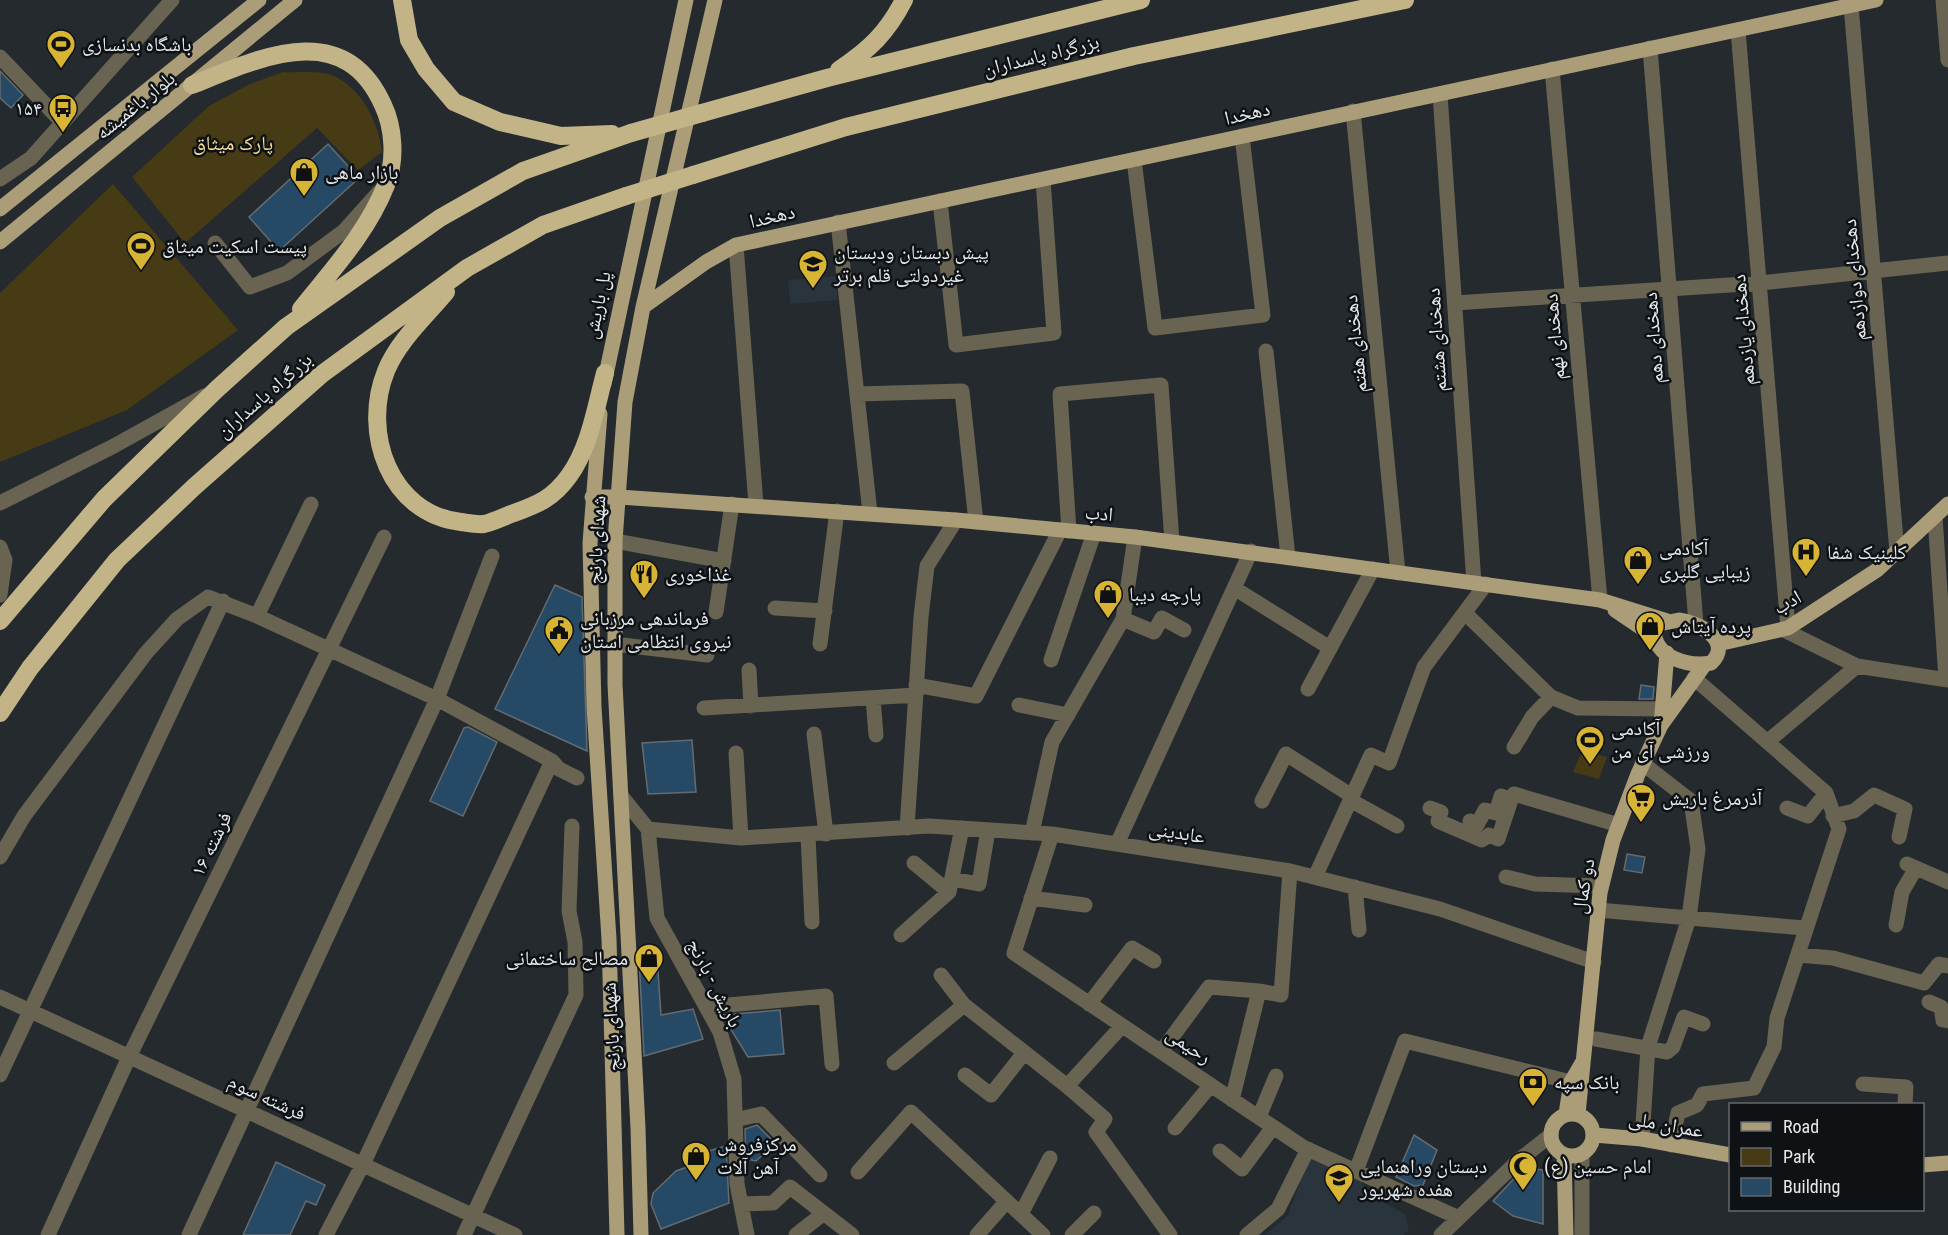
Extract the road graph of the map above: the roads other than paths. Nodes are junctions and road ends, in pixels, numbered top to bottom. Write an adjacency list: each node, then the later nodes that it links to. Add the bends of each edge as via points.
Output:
1 (172, 0): 22 (street)
2 (259, 0): 27 (main road, بلوار باغمیشه)
3 (295, 0): 19 (main road, بلوار باغمیشه)
4 (402, 0): 23 (highway, via 409,40 426,69 454,102 500,122 561,136)
5 (686, 0): 47 (main road, پل باریش)
6 (716, 0): 44 (main road, شهدای بارنج)
7 (904, 0): 18 (highway, via 891,25 868,50)
8 (1141, 0): 18 (highway, بزرگراه پاسداران)
9 (1404, 0): 38 (highway, بزرگراه پاسداران, bridge, via 1134,56 846,126 543,225)
10 (1876, 0): 12 (main road, دهخدا)
11 (1943, 0): 16 (street)
12 (1851, 5): 13 (main road, دهخدا); 39 (street, دهخدای دوازدهم)
13 (1738, 30): 14 (main road, دهخدا); 40 (street, دهخدای یازدهم)
14 (1650, 48): 17 (main road, دهخدا); 41 (street, دهخدای دهم)
15 (0, 57): 22 (street)
16 (1948, 60)
17 (1552, 69): 20 (main road, دهخدا); 42 (street, دهخدای نهم)
18 (827, 78): 23 (highway, بزرگراه پاسداران, bridge)
19 (192, 86): 30 (highway, via 268,55 307,50 336,57 359,70 377,90 389,118 392,147); 34 (main road, بلوار باغمیشه)
20 (1440, 94): 21 (main road, دهخدا); 43 (street, دهخدای هشتم)
21 (1353, 111): 24 (main road, دهخدا); 75 (street, دهخدای هفتم)
22 (63, 122): 25 (street)
23 (631, 133): 45 (highway, بزرگراه پاسداران, via 523,171 440,218)
24 (1242, 136): 26 (main road, دهخدا); 26 (street, via 1263,315 1155,328)
25 (31, 158): 27 (street); 28 (street)
26 (1134, 160): 29 (main road, دهخدا)
27 (44, 174): 32 (main road, بلوار باغمیشه)
28 (0, 180)
29 (1043, 180): 31 (main road, دهخدا); 31 (street, via 1054,333 956,345)
30 (387, 183): 35 (street, via 344,231 287,273 250,287); 45 (highway, via 368,225)
31 (940, 201): 33 (main road, دهخدا)
32 (0, 209)
33 (838, 222): 36 (main road, دهخدا); 49 (street)
34 (0, 242)
35 (215, 243)
36 (736, 245): 44 (main road, دهخدا); 56 (street)
37 (1948, 263): 39 (street)
38 (468, 268): 47 (highway, via 406,339 386,371 378,403 378,441 390,476 411,501 441,520 483,524 545,502 570,475 585,446); 114 (highway, بزرگراه پاسداران, via 322,374 151,528 110,569 30,668)
39 (1874, 270): 40 (street); 70 (street, دهخدای دوازدهم)
40 (1760, 283): 41 (street); 90 (street, دهخدای یازدهم)
41 (1671, 289): 42 (street); 89 (street, دهخدای دهم)
42 (1571, 295): 43 (street); 79 (street, دهخدای نهم)
43 (1455, 303): 76 (street, دهخدای هشتم)
44 (643, 307): 51 (main road, شهدای بارنج, via 625,402)
45 (286, 327): 48 (highway, بزرگراه پاسداران)
46 (1266, 351): 72 (street)
47 (605, 373): 50 (main road, پل باریش)
48 (217, 389): 52 (street); 87 (highway, بزرگراه پاسداران, via 104,499)
49 (857, 394): 58 (street); 61 (street, via 962,390)
50 (592, 497): 51 (main road, ادب); 232 (main road, شهدای بارنج, via 596,728 609,939)
51 (619, 497): 54 (main road, ادب); 66 (main road, شهدای بارنج)
52 (0, 503)
53 (311, 504): 85 (street)
54 (732, 504): 56 (main road, ادب); 73 (street)
55 (1948, 504): 59 (main road, ادب)
56 (756, 505): 57 (main road, ادب)
57 (837, 511): 58 (main road, ادب); 82 (street)
58 (870, 513): 60 (main road, ادب)
59 (1935, 517): 70 (main road, ادب); 105 (street)
60 (956, 520): 61 (main road, ادب); 107 (street, via 927,566)
61 (976, 522): 62 (main road, ادب)
62 (1065, 530): 63 (main road, ادب); 67 (street, via 1060,394 1161,385); 107 (street, via 976,696)
63 (1094, 533): 65 (main road, ادب); 100 (street)
64 (384, 537): 97 (street, ۱۶ فرشته)
65 (1135, 537): 67 (main road, ادب); 86 (street)
66 (615, 541): 73 (street); 93 (main road, شهدای بارنج)
67 (1172, 542): 69 (main road, ادب)
68 (0, 547): 78 (street, via 5,560)
69 (1251, 551): 72 (main road, ادب); 77 (street)
70 (1898, 552): 90 (main road, ادب)
71 (492, 556): 110 (street)
72 (1288, 557): 74 (main road, ادب)
73 (724, 561): 83 (street)
74 (1373, 569): 75 (main road, ادب); 96 (street)
75 (1398, 573): 76 (main road, ادب)
76 (1480, 584): 79 (main road, ادب); 84 (street)
77 (1234, 588): 96 (street); 147 (street)
78 (0, 595)
79 (1600, 600): 88 (main road, ادب); 92 (main road)
80 (223, 601): 85 (street); 148 (street, via 207,597 177,619 146,652 24,816); 177 (street)
81 (775, 608): 82 (street)
82 (825, 610): 94 (street)
83 (716, 612)
84 (1465, 613): 108 (street); 127 (street, via 1424,667 1389,763 1371,755)
85 (257, 616): 97 (street)
86 (1123, 618): 91 (street, via 1154,632 1162,618); 115 (street)
87 (0, 621)
88 (1666, 621): 89 (main road); 92 (main road, via 1659,624)
89 (1696, 624): 95 (main road, via 1713,635)
90 (1786, 629): 95 (main road, ادب); 102 (street)
91 (1184, 630)
92 (1654, 637): 98 (main road)
93 (614, 644): 99 (street); 126 (main road, شهدای بارنج)
94 (820, 644)
95 (1718, 644): 101 (main road, via 1716,659)
96 (1330, 648): 106 (street)
97 (330, 649): 110 (street); 185 (street, ۱۶ فرشته)
98 (1667, 653): 101 (main road, via 1685,663); 116 (main road)
99 (707, 655)
100 (1051, 660)
101 (1705, 664): 104 (main road)
102 (1857, 666): 105 (street); 119 (street)
103 (749, 670): 112 (street)
104 (1694, 678): 116 (main road); 119 (street)
105 (1947, 680)
106 (1308, 689)
107 (916, 690): 109 (street); 137 (street)
108 (1551, 697): 116 (street, via 1578,708); 120 (street, via 1532,717)
109 (873, 698): 112 (street); 118 (street)
110 (437, 699): 122 (street); 198 (street)
111 (1019, 705): 115 (street)
112 (751, 706): 113 (street)
113 (704, 708)
114 (0, 713)
115 (1068, 715): 141 (street, via 1052,742)
116 (1661, 717): 123 (main road, دو کمال)
117 (814, 734): 142 (street)
118 (876, 735)
119 (1767, 742): 125 (street)
120 (1514, 747)
121 (735, 753): 146 (street)
122 (552, 760): 124 (street, via 559,769); 215 (street)
123 (1642, 763): 134 (main road, دو کمال); 160 (street, via 1691,801 1698,849)
124 (577, 778)
125 (1826, 794): 131 (street, via 1808,816); 132 (street)
126 (622, 797): 139 (street); 233 (main road, شهدای بارنج)
127 (1351, 798): 129 (street, via 1286,754); 136 (street); 151 (street)
128 (1511, 800): 130 (street, via 1498,839 1489,835 1482,840 1437,821 1441,812); 133 (street, via 1501,796 1496,813 1485,810 1477,825); 134 (street, via 1514,794)
129 (1262, 801)
130 (1430, 808)
131 (1787, 808)
132 (1833, 816): 145 (street, via 1854,811 1874,795 1905,809); 163 (street, via 1839,829)
133 (1470, 821)
134 (1619, 825): 155 (main road, دو کمال)
135 (572, 826): 225 (street, via 569,911 576,995)
136 (1397, 826)
137 (907, 828): 138 (street, عابدینی); 142 (street, عابدینی)
138 (962, 828): 140 (street, عابدینی); 154 (street)
139 (648, 829): 146 (street, عابدینی); 176 (street, باریش - بارنج, via 657,918)
140 (988, 830): 141 (street, عابدینی); 154 (street, via 978,884)
141 (1032, 833): 143 (street, عابدینی)
142 (826, 834): 144 (street, عابدینی)
143 (1052, 834): 147 (street, عابدینی); 157 (street, رحیمی)
144 (808, 835): 146 (street, عابدینی); 161 (street)
145 (1899, 837)
146 (741, 838)
147 (1117, 844): 150 (street, عابدینی)
148 (0, 857)
149 (914, 863): 154 (street)
150 (1290, 871): 151 (street, عابدینی); 171 (street, via 1281,994)
151 (1315, 877): 156 (street, عابدینی)
152 (1506, 877): 155 (street, via 1534,884)
153 (1948, 882): 162 (street, via 1911,866)
154 (951, 885): 165 (street)
155 (1601, 886): 159 (main road, دو کمال)
156 (1355, 887): 164 (street); 168 (street, عابدینی, via 1440,909)
157 (1031, 898): 158 (street); 174 (street, رحیمی, via 1014,953)
158 (1085, 905)
159 (1598, 910): 160 (street); 168 (main road, دو کمال)
160 (1689, 918): 163 (street); 182 (street)
161 (812, 922)
162 (1896, 925)
163 (1804, 928): 166 (street)
164 (1359, 930)
165 (901, 935)
166 (1798, 955): 169 (street, via 1833,958 1924,983 1939,964); 207 (street, via 1777,1018 1774,1047 1754,1088 1703,1094 1697,1105 1678,1113)
167 (1154, 961): 174 (street, via 1132,948)
168 (1594, 962): 187 (main road, دو کمال)
169 (1948, 966)
170 (941, 975): 175 (street)
171 (1259, 991): 183 (street, via 1209,987); 196 (street)
172 (0, 997): 177 (street, فرشته سوم)
173 (1929, 1002): 178 (street, via 1941,1007 1942,1020)
174 (1089, 1004): 180 (street, رحیمی)
175 (964, 1005): 184 (street); 186 (street)
176 (706, 1007): 188 (street, via 825,996); 201 (street, باریش - بارنج, via 720,1032 734,1079)
177 (30, 1011): 185 (street, فرشته سوم); 189 (street)
178 (1948, 1021)
179 (1703, 1024): 182 (street, via 1684,1017 1673,1047 1667,1052)
180 (1122, 1026): 183 (street, رحیمی); 195 (street)
181 (1596, 1039): 182 (street)
182 (1648, 1047): 206 (street)
183 (1161, 1052): 194 (street, رحیمی)
184 (1024, 1053): 190 (street, via 991,1095); 195 (street)
185 (129, 1057): 198 (street, فرشته سوم); 227 (street, ۱۶ فرشته)
186 (894, 1063)
187 (1582, 1063): 192 (main road, دو کمال); 199 (main road, دو کمال, via 1583,1082)
188 (832, 1064)
189 (0, 1075)
190 (965, 1075)
191 (1276, 1076): 200 (street)
192 (1571, 1082): 199 (main road, دو کمال); 217 (street, via 1404,1041)
193 (1863, 1084): 197 (street, via 1906,1087)
194 (1211, 1085): 196 (street, رحیمی); 203 (street)
195 (1067, 1086): 240 (street, via 1105,1119 1096,1132)
196 (1232, 1100): 200 (street, رحیمی)
197 (1905, 1103)
198 (245, 1110): 215 (street, فرشته سوم); 228 (street)
199 (1572, 1114): 204 (main road, via 1553,1126); 205 (main road, via 1592,1126)
200 (1259, 1118): 202 (street, رحیمی)
201 (735, 1120): 219 (street, via 761,1114); 221 (street, باریش - بارنج)
202 (1273, 1127): 208 (street, رحیمی); 209 (street, via 1242,1169)
203 (1175, 1128)
204 (1551, 1135): 211 (main road, via 1552,1143); 226 (street)
205 (1594, 1135): 206 (main road, عمران ملی); 210 (main road, via 1591,1146)
206 (1642, 1139): 207 (main road, عمران ملی)
207 (1671, 1145): 212 (main road, عمران ملی)
208 (1308, 1149): 217 (street, رحیمی); 241 (street, via 1278,1209)
209 (1220, 1151)
210 (1582, 1154): 211 (main road); 244 (street)
211 (1564, 1155): 243 (main road)
212 (1729, 1155)
213 (1050, 1158): 224 (street)
214 (1948, 1163): 216 (main road)
215 (363, 1164): 225 (street, فرشته سوم); 229 (street)
216 (1924, 1165)
217 (1356, 1171): 226 (street, رحیمی)
218 (858, 1172): 220 (street, via 911,1112)
219 (820, 1175)
220 (1007, 1201): 224 (street); 237 (street)
221 (741, 1204): 222 (street, via 773,1203 790,1186); 234 (street, باریش - بارنج)
222 (824, 1213): 235 (street); 236 (street)
223 (1094, 1213): 239 (street)
224 (1021, 1214): 238 (street)
225 (473, 1215): 230 (street); 231 (street, فرشته سوم)
226 (1459, 1218): 242 (street)
227 (48, 1235)
228 (189, 1235)
229 (326, 1235)
230 (464, 1235)
231 (516, 1235)
232 (616, 1235)
233 (641, 1235)
234 (747, 1235)
235 (796, 1235)
236 (852, 1235)
237 (977, 1235)
238 (1043, 1235)
239 (1072, 1235)
240 (1170, 1235)
241 (1246, 1235)
242 (1441, 1235)
243 (1566, 1235)
244 (1582, 1235)

